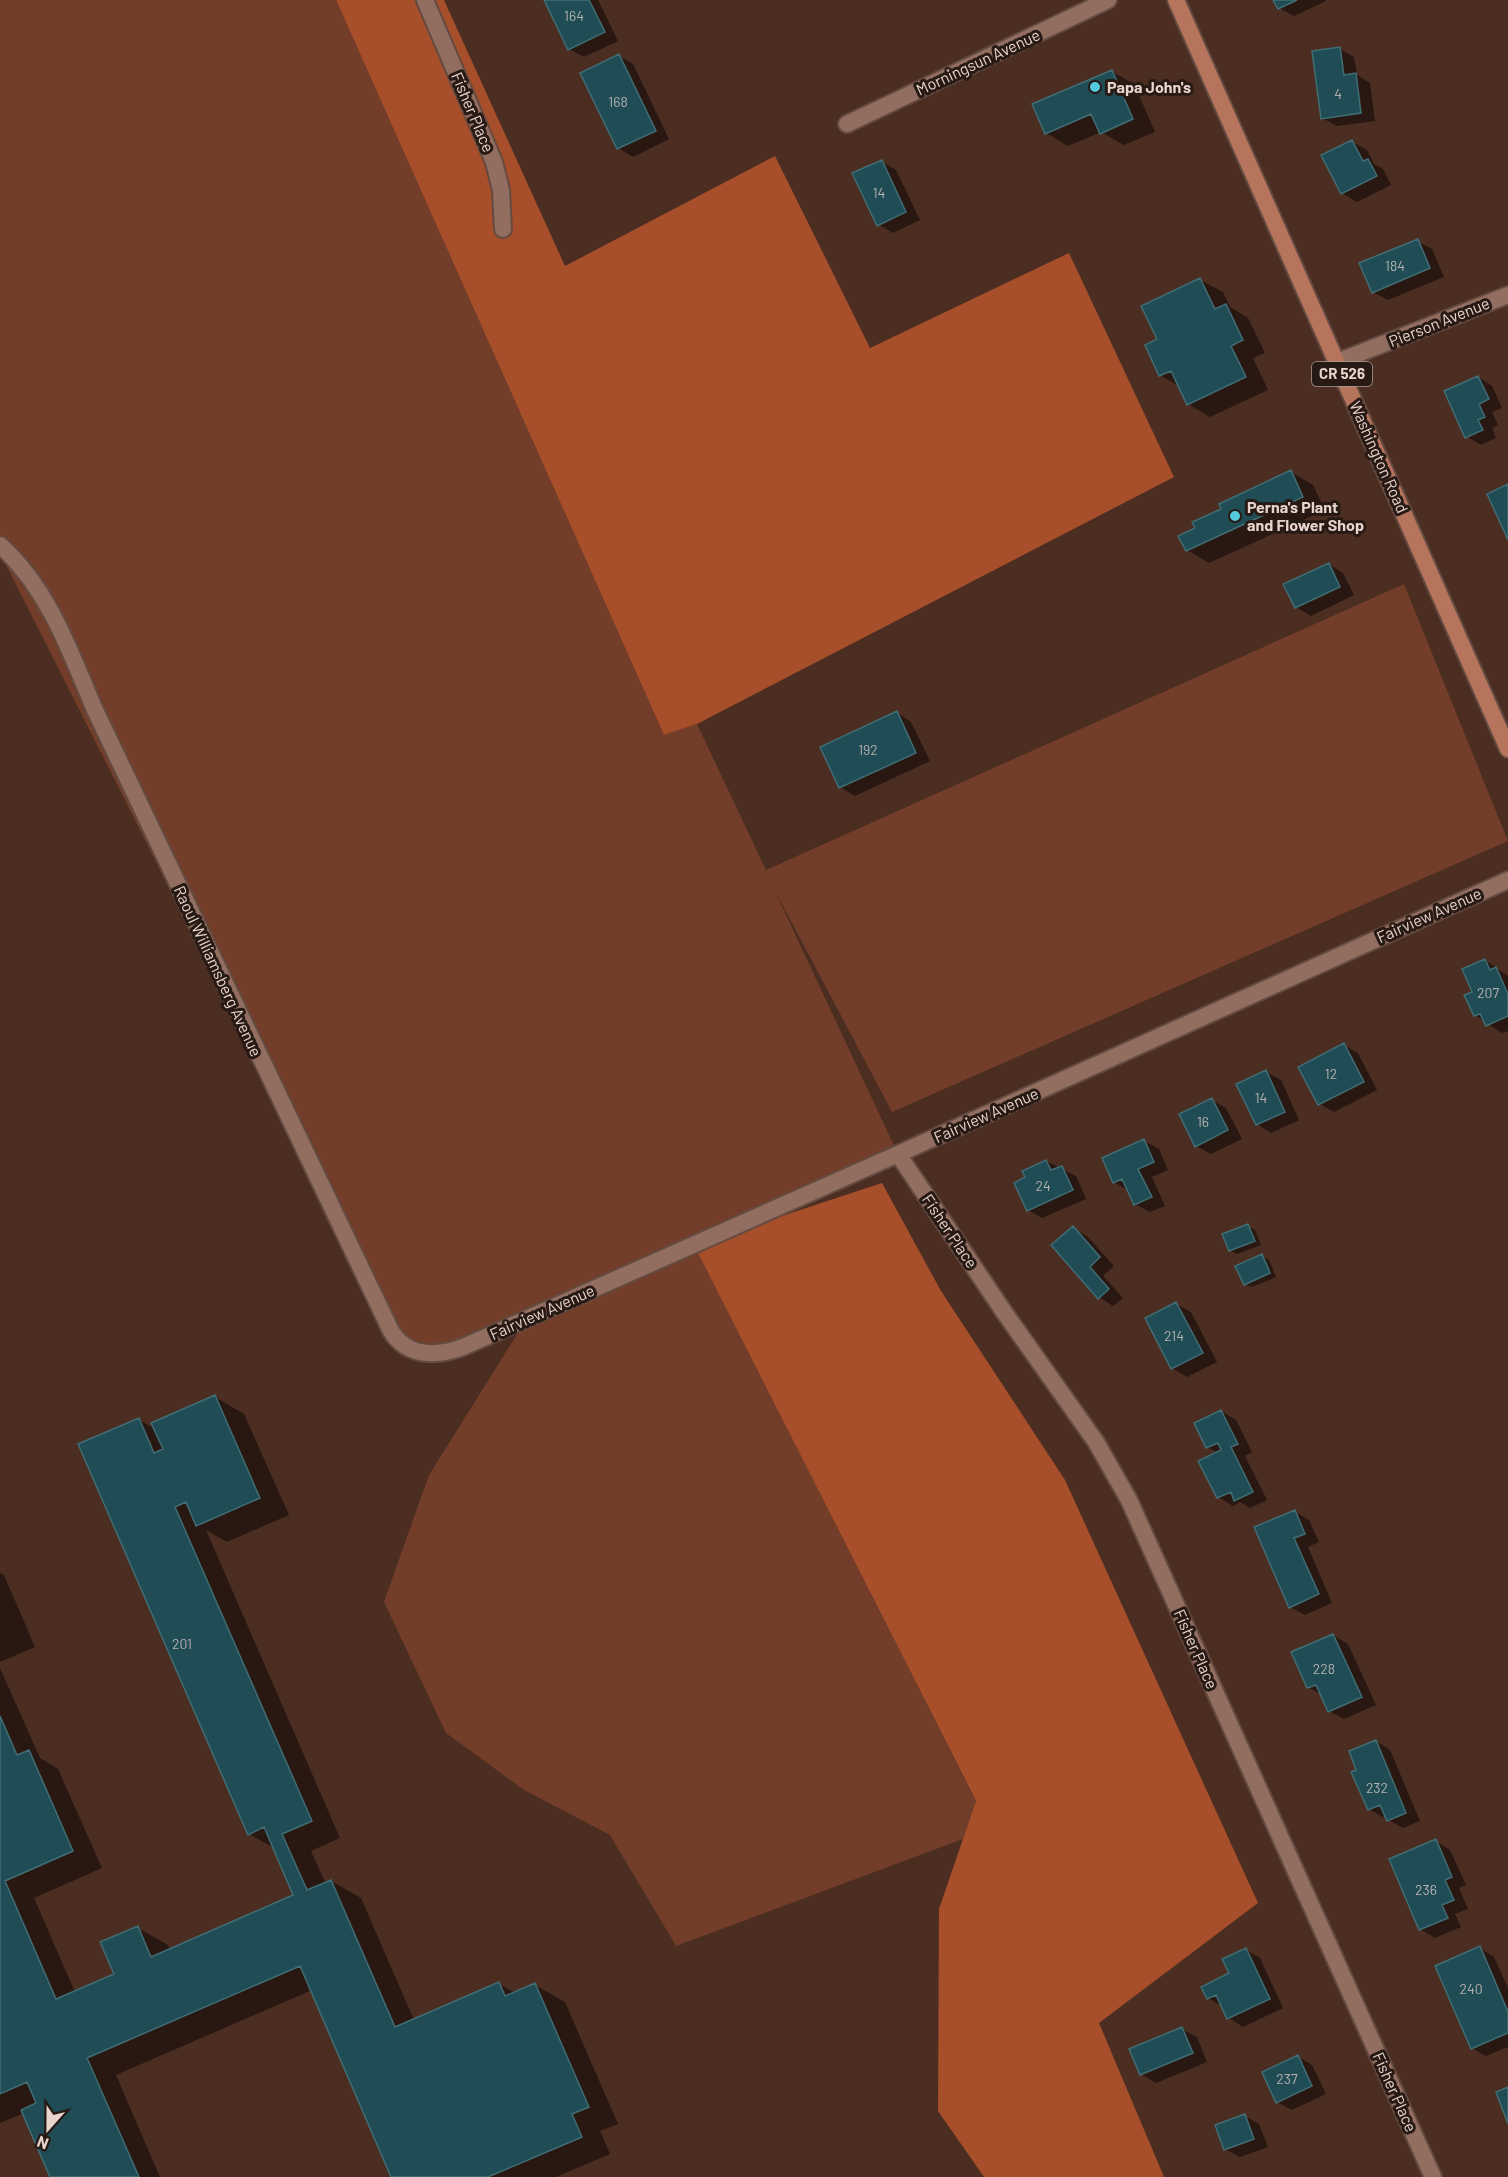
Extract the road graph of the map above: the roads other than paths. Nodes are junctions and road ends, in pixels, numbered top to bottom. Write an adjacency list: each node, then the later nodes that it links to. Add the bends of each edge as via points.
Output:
1 (425, 0): 5 (street, Fisher Place, via 494,162 501,190)
2 (1108, 0): 4 (street, Morningsun Avenue)
3 (1176, 0): 7 (main road, Washington Road / CR 526)
4 (847, 124)
5 (503, 229)
6 (1508, 295): 7 (street, Pierson Avenue)
7 (1337, 362): 9 (main road, Washington Road / CR 526)
8 (0, 545): 12 (street, Raoul Williamsberg Avenue, via 29,578 54,616 99,719 391,1331 397,1341 422,1353)
9 (1508, 749)
10 (1508, 880): 11 (street, Fairview Avenue)
11 (898, 1154): 12 (street, Fairview Avenue); 13 (street, Fisher Place, via 1096,1442 1129,1500)
12 (463, 1347)
13 (1432, 2177)

